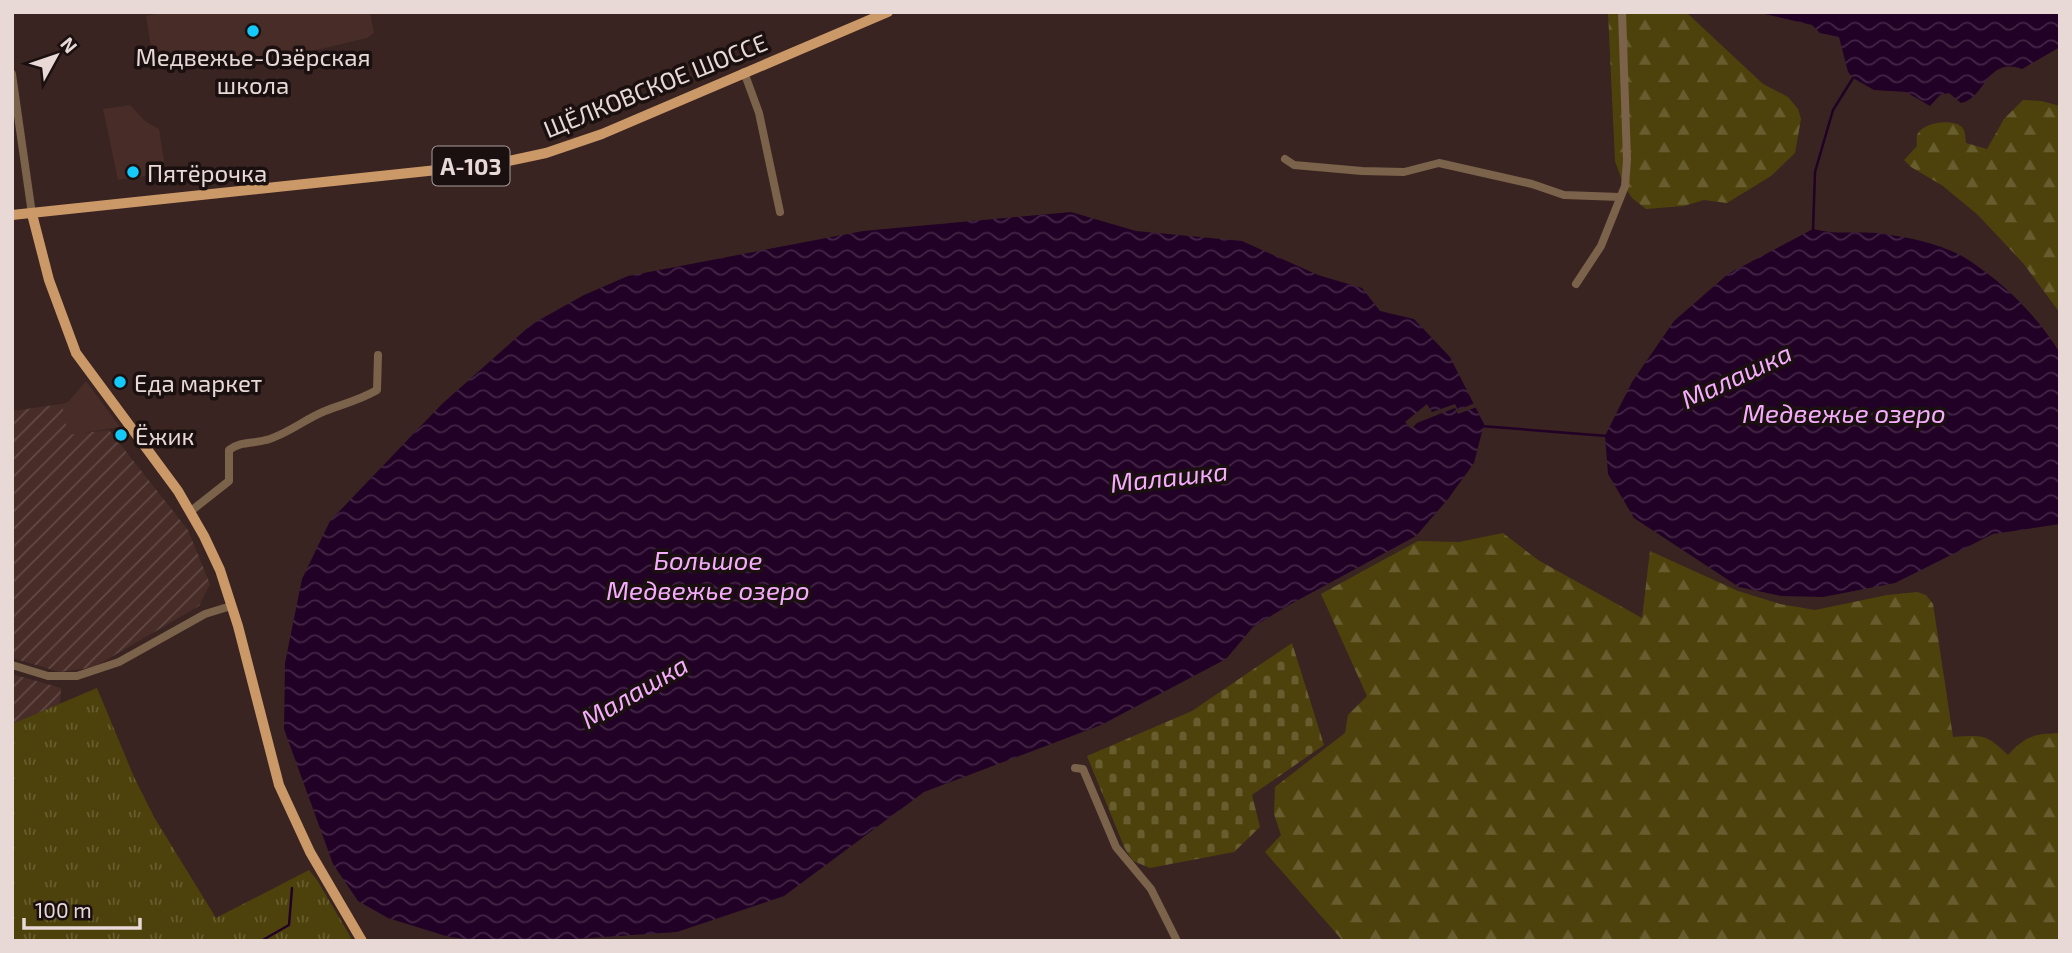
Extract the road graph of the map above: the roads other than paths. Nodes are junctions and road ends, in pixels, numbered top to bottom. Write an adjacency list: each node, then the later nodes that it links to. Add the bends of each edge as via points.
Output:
1 (888, 12): 3 (main road, ЩЁЛКОВСКОЕ ШОССЕ / А-103)
2 (1622, 12): 6 (street, via 1627,160)
3 (744, 72): 7 (street, via 759,113); 8 (main road, ЩЁЛКОВСКОЕ ШОССЕ / А-103, via 602,134 494,164)
4 (12, 74): 8 (street)
5 (1285, 159): 6 (street, via 1294,165 1383,172 1439,163 1564,195)
6 (1620, 197): 10 (street, via 1601,246)
7 (780, 212)
8 (32, 214): 9 (main road, ЩЁЛКОВСКОЕ ШОССЕ / А-103); 12 (main road, via 49,280 76,353)
9 (12, 215)
10 (1577, 284)
11 (378, 355): 12 (street, via 377,390 267,440 234,446 229,450 229,481)
12 (191, 511): 13 (main road, via 220,570)
13 (231, 606): 14 (street, via 205,614 118,662 77,676 48,676); 16 (main road, via 279,785 310,852)
14 (12, 665)
15 (1075, 768): 17 (street, via 1083,769 1116,847 1151,889)
16 (362, 941)
17 (1177, 941)

